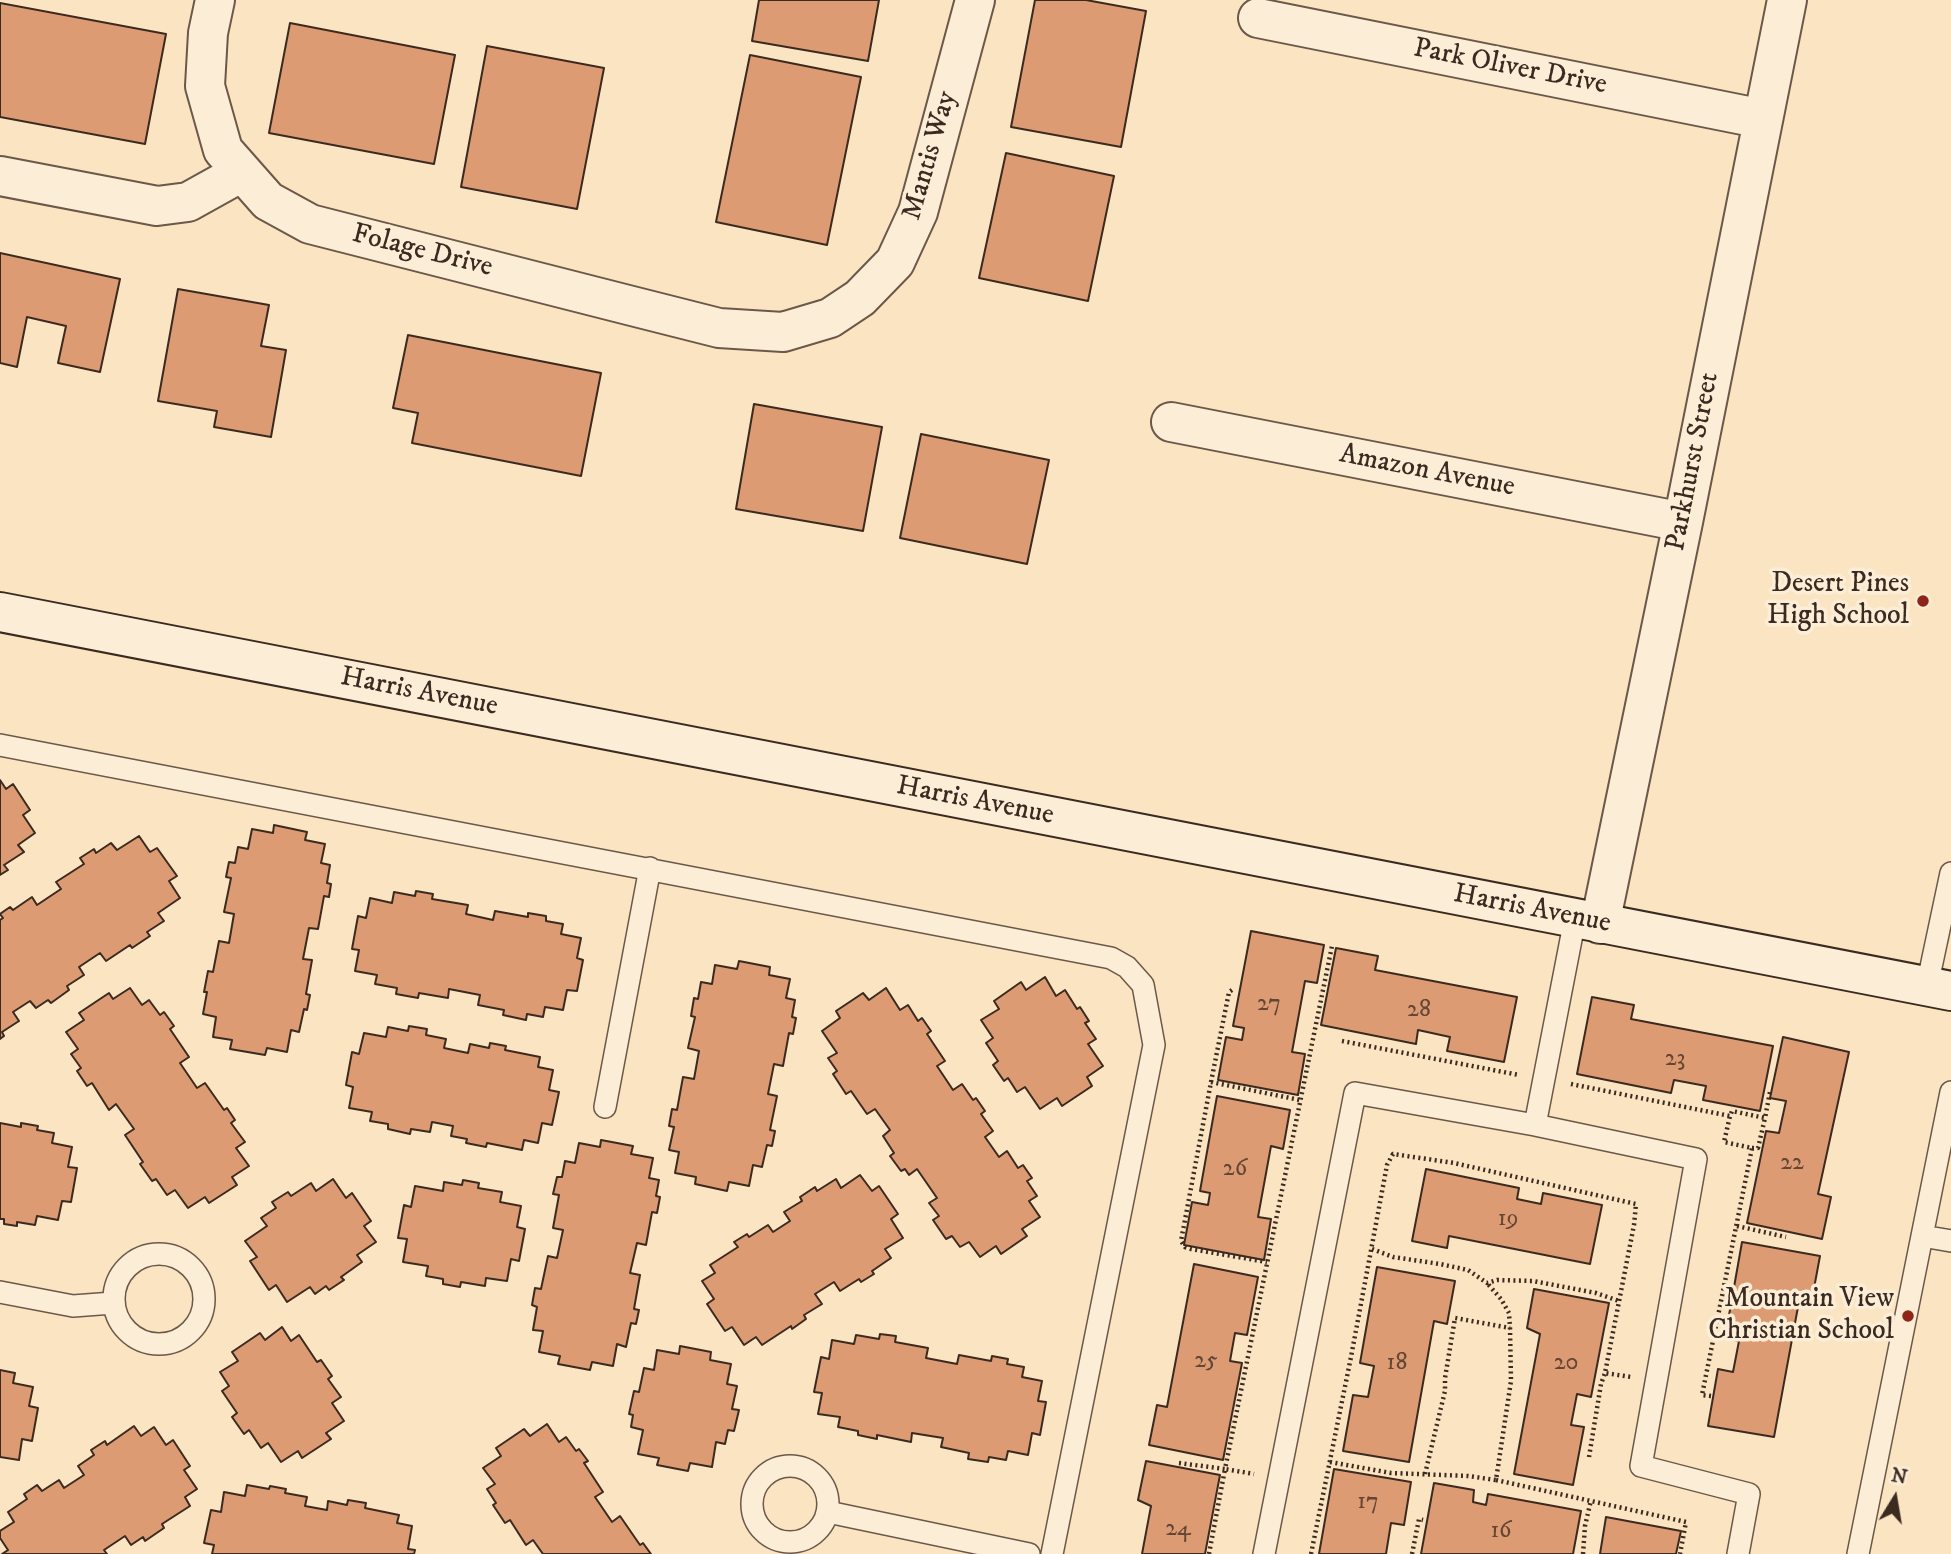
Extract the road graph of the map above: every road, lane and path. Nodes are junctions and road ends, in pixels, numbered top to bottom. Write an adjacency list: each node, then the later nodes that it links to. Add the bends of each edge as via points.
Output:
1 (215, 0): 6 (street, Folage Drive, via 205,86 223,150)
2 (975, 0): 8 (street, Mantis Way, via 918,212 895,262)
3 (1787, 0): 5 (street, Parkhurst Street)
4 (1258, 18): 5 (street, Park Oliver Drive)
5 (1763, 119): 10 (street, Parkhurst Street)
6 (243, 172): 7 (street, via 188,202 157,206); 8 (street, Folage Drive, via 268,201 310,224 719,328 783,332 830,318)
7 (0, 176)
8 (860, 298)
9 (1171, 422): 10 (street, Amazon Avenue)
10 (1683, 523): 15 (street, Parkhurst Street)
11 (0, 611): 15 (street, Harris Avenue)
12 (0, 745): 13 (lane)
13 (650, 868): 26 (lane); 56 (lane, via 1111,958 1143,985 1154,1045)
14 (1950, 877): 17 (lane)
15 (1587, 921): 17 (street, Harris Avenue); 20 (lane)
16 (1332, 946): 25 (path)
17 (1939, 988)
18 (1232, 990): 21 (path)
19 (1342, 1041): 20 (path)
20 (1544, 1079): 29 (lane)
21 (1211, 1082): 25 (path); 36 (path, via 1181,1241 1191,1249)
22 (1567, 1083): 27 (path)
23 (1770, 1092): 28 (path)
24 (1951, 1092): 32 (lane)
25 (1300, 1100): 36 (path)
26 (605, 1107)
27 (1730, 1116): 28 (path, via 1732,1111); 30 (path, via 1724,1142)
28 (1765, 1118): 30 (path, via 1758,1148)
29 (1535, 1125): 43 (lane, via 1696,1159); 50 (lane, via 1355,1093)
30 (1752, 1148): 31 (path)
31 (1737, 1226): 33 (path); 44 (path, via 1703,1395)
32 (1922, 1236): 34 (lane); 64 (lane)
33 (1786, 1237)
34 (1951, 1241)
35 (1371, 1249): 37 (path, via 1468,1270); 39 (path, via 1393,1154 1454,1163 1636,1204); 46 (path)
36 (1267, 1262): 48 (path)
37 (1487, 1283): 39 (path, via 1533,1281); 41 (path, via 1501,1299)
38 (0, 1292): 40 (lane, via 73,1306)
39 (1619, 1301): 42 (path)
40 (113, 1303): 40 (lane, via 123,1328 146,1343 160,1345 186,1336 196,1326 205,1300 196,1272 173,1255 158,1253 130,1263 114,1287)
41 (1510, 1328): 49 (path, via 1455,1318 1445,1391); 51 (path, via 1511,1381)
42 (1605, 1373): 43 (path); 45 (path)
43 (1656, 1382): 63 (lane, via 1641,1466 1749,1494)
44 (1711, 1396)
45 (1589, 1457)
46 (1330, 1462): 49 (path); 59 (path)
47 (1179, 1463): 48 (path)
48 (1225, 1469): 50 (path); 57 (path)
49 (1424, 1474): 51 (path)
50 (1279, 1478): 58 (lane)
51 (1496, 1480): 52 (path)
52 (1591, 1500): 61 (path); 62 (path, via 1686,1522)
53 (828, 1512): 55 (lane)
54 (1423, 1520): 60 (path, via 1419,1519)
55 (1029, 1554)
56 (1052, 1554)
57 (1209, 1554)
58 (1264, 1554)
59 (1311, 1554)
60 (1412, 1554)
61 (1583, 1554)
62 (1680, 1554)
63 (1738, 1554)
64 (1858, 1554)

